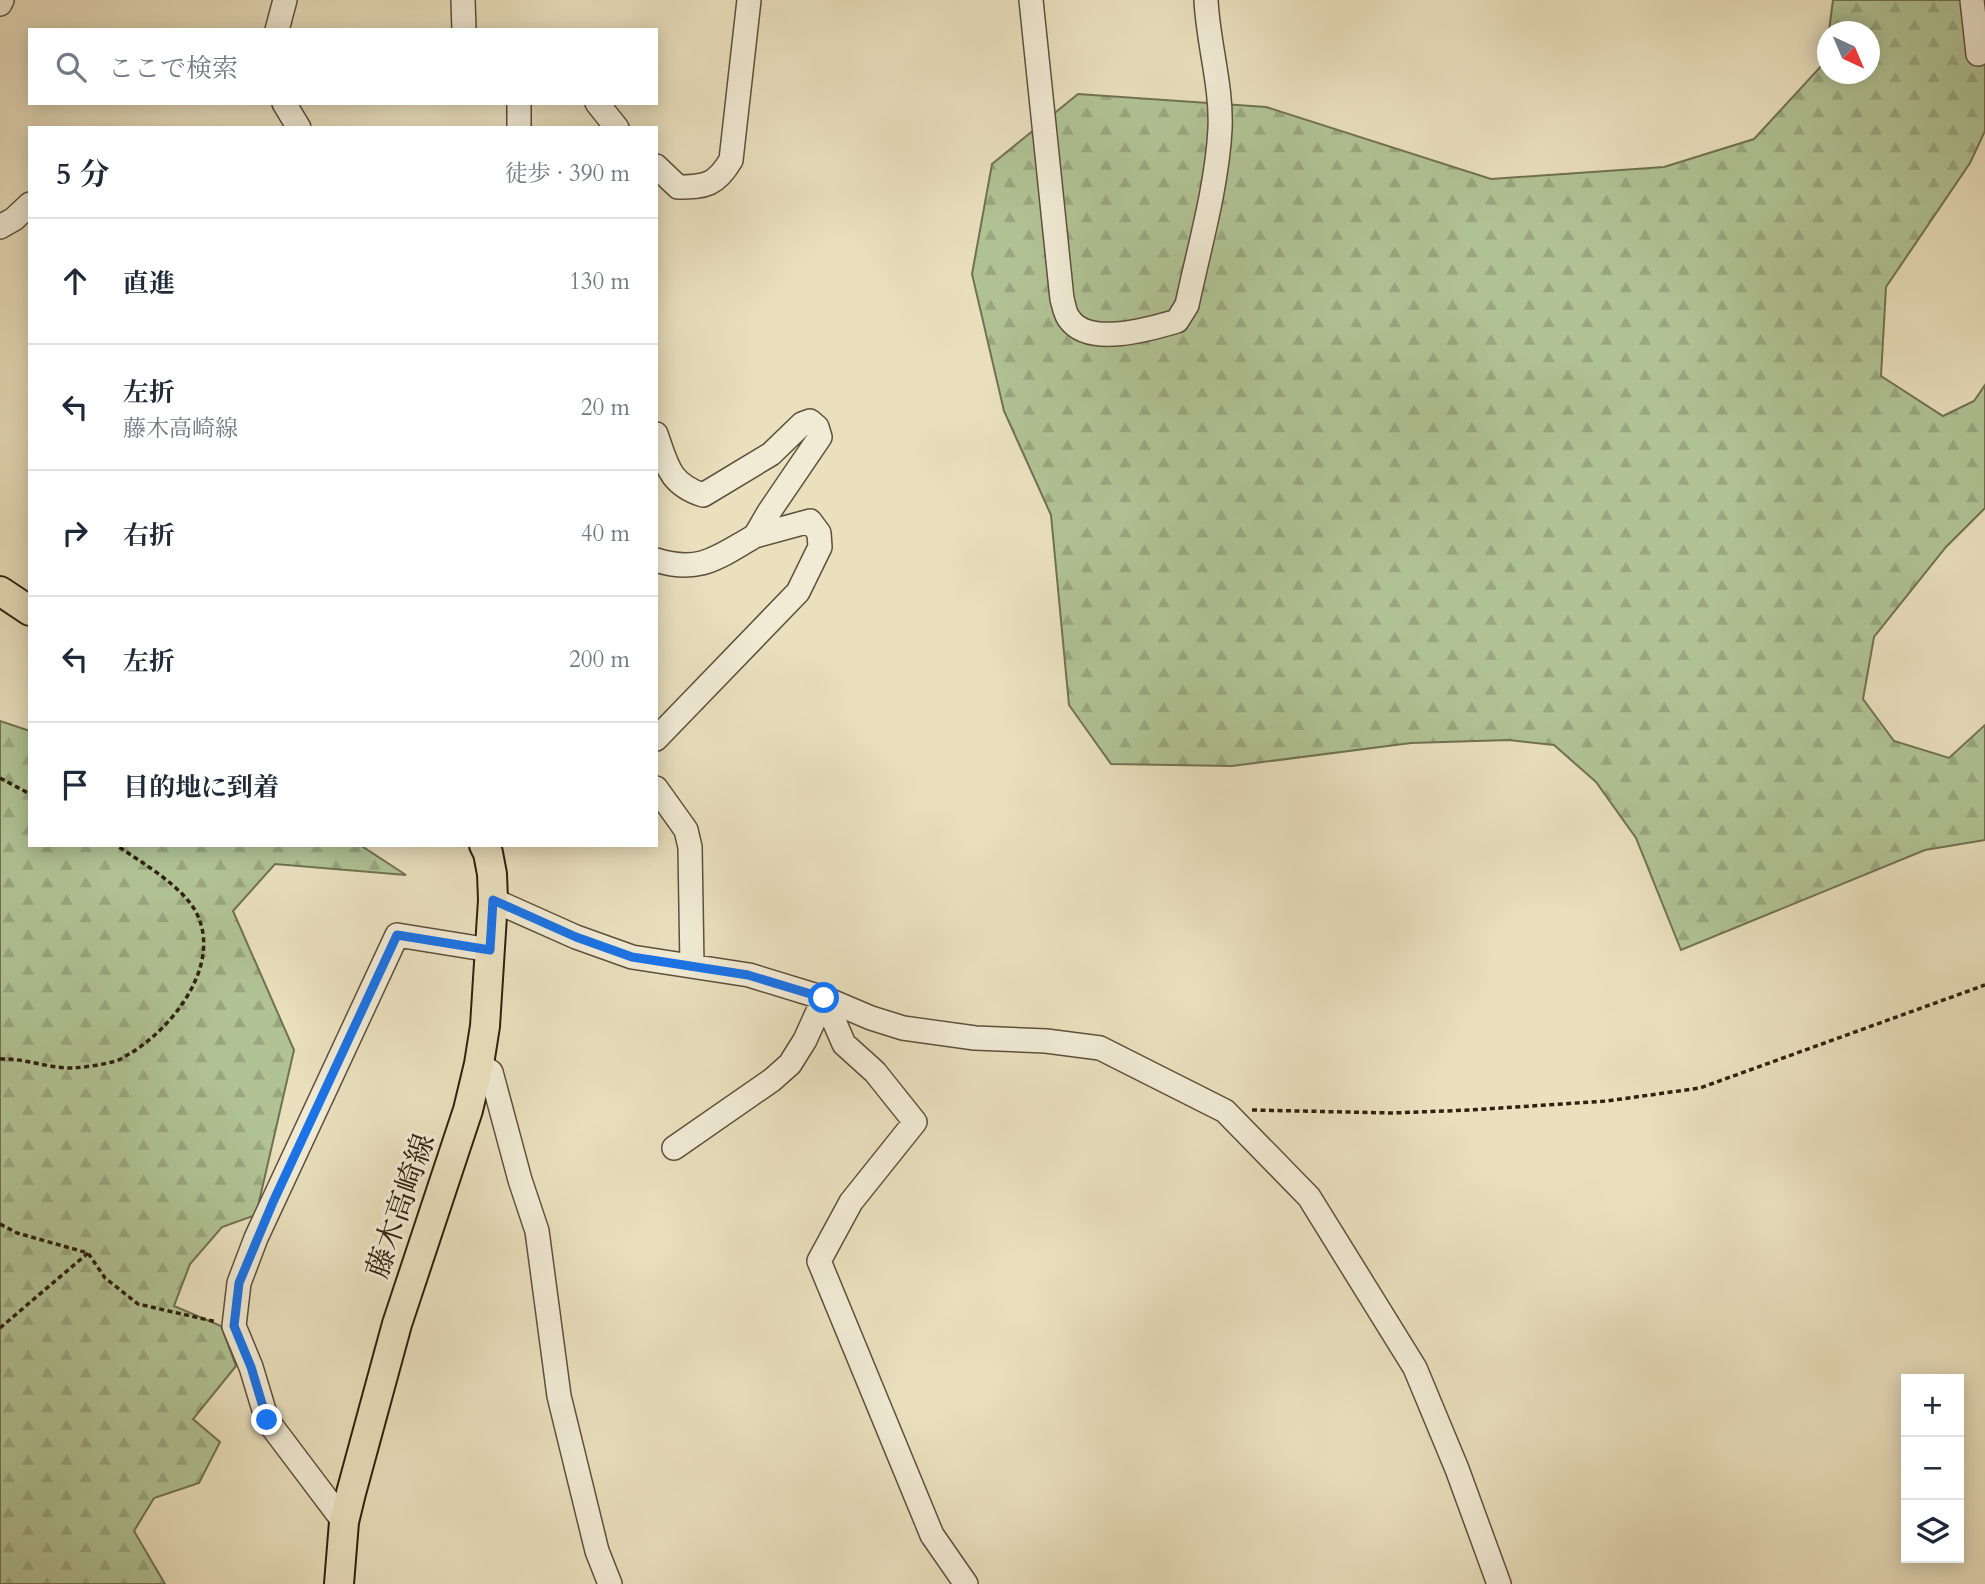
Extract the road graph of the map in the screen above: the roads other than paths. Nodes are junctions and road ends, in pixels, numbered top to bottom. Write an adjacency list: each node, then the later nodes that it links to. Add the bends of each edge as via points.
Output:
1 (285, 0): 7 (street)
2 (463, 0): 8 (street)
3 (749, 0): 16 (street, via 731,160 722,176 704,187 678,187)
4 (1031, 0): 5 (street, via 1062,299 1068,319 1084,332 1098,334 1141,331 1177,321 1187,305 1220,128)
5 (1206, 0)
6 (1972, 0): 9 (street)
7 (278, 28)
8 (464, 28)
9 (1978, 54)
10 (285, 105): 13 (street)
11 (519, 105): 14 (street)
12 (599, 105): 15 (street)
13 (298, 126)
14 (519, 126)
15 (615, 126)
16 (658, 168)
17 (28, 206): 18 (street)
18 (0, 227)
19 (658, 440): 20 (street, via 670,474 687,490 704,495 771,454 802,424 810,421 817,427 820,437)
20 (755, 536): 21 (street, via 705,564 676,566); 24 (street, via 810,521 819,533 820,547 798,592)
21 (658, 561)
22 (0, 591): 23 (main road)
23 (28, 610)
24 (658, 738)
25 (658, 791): 29 (street, via 686,830 690,847)
26 (485, 847): 27 (main road, 藤木高崎線)
27 (493, 900): 28 (main road, 藤木高崎線); 29 (street, via 632,957)
28 (490, 950): 31 (main road, 藤木高崎線); 33 (street, via 397,935 239,1283 234,1326 267,1420)
29 (692, 966): 30 (street, via 748,975)
30 (824, 998): 32 (street, via 790,1064); 36 (street, via 844,1044 915,1122 851,1202 819,1261 932,1535); 37 (street, via 903,1028 1101,1048 1225,1111 1309,1197 1415,1368)
31 (479, 1064): 33 (main road, 藤木高崎線, via 397,1324); 35 (street, via 491,1072 537,1231 559,1396 597,1551)
32 (674, 1147)
33 (344, 1522): 34 (main road, 藤木高崎線)
34 (339, 1584)
35 (610, 1584)
36 (967, 1584)
37 (1499, 1584)

